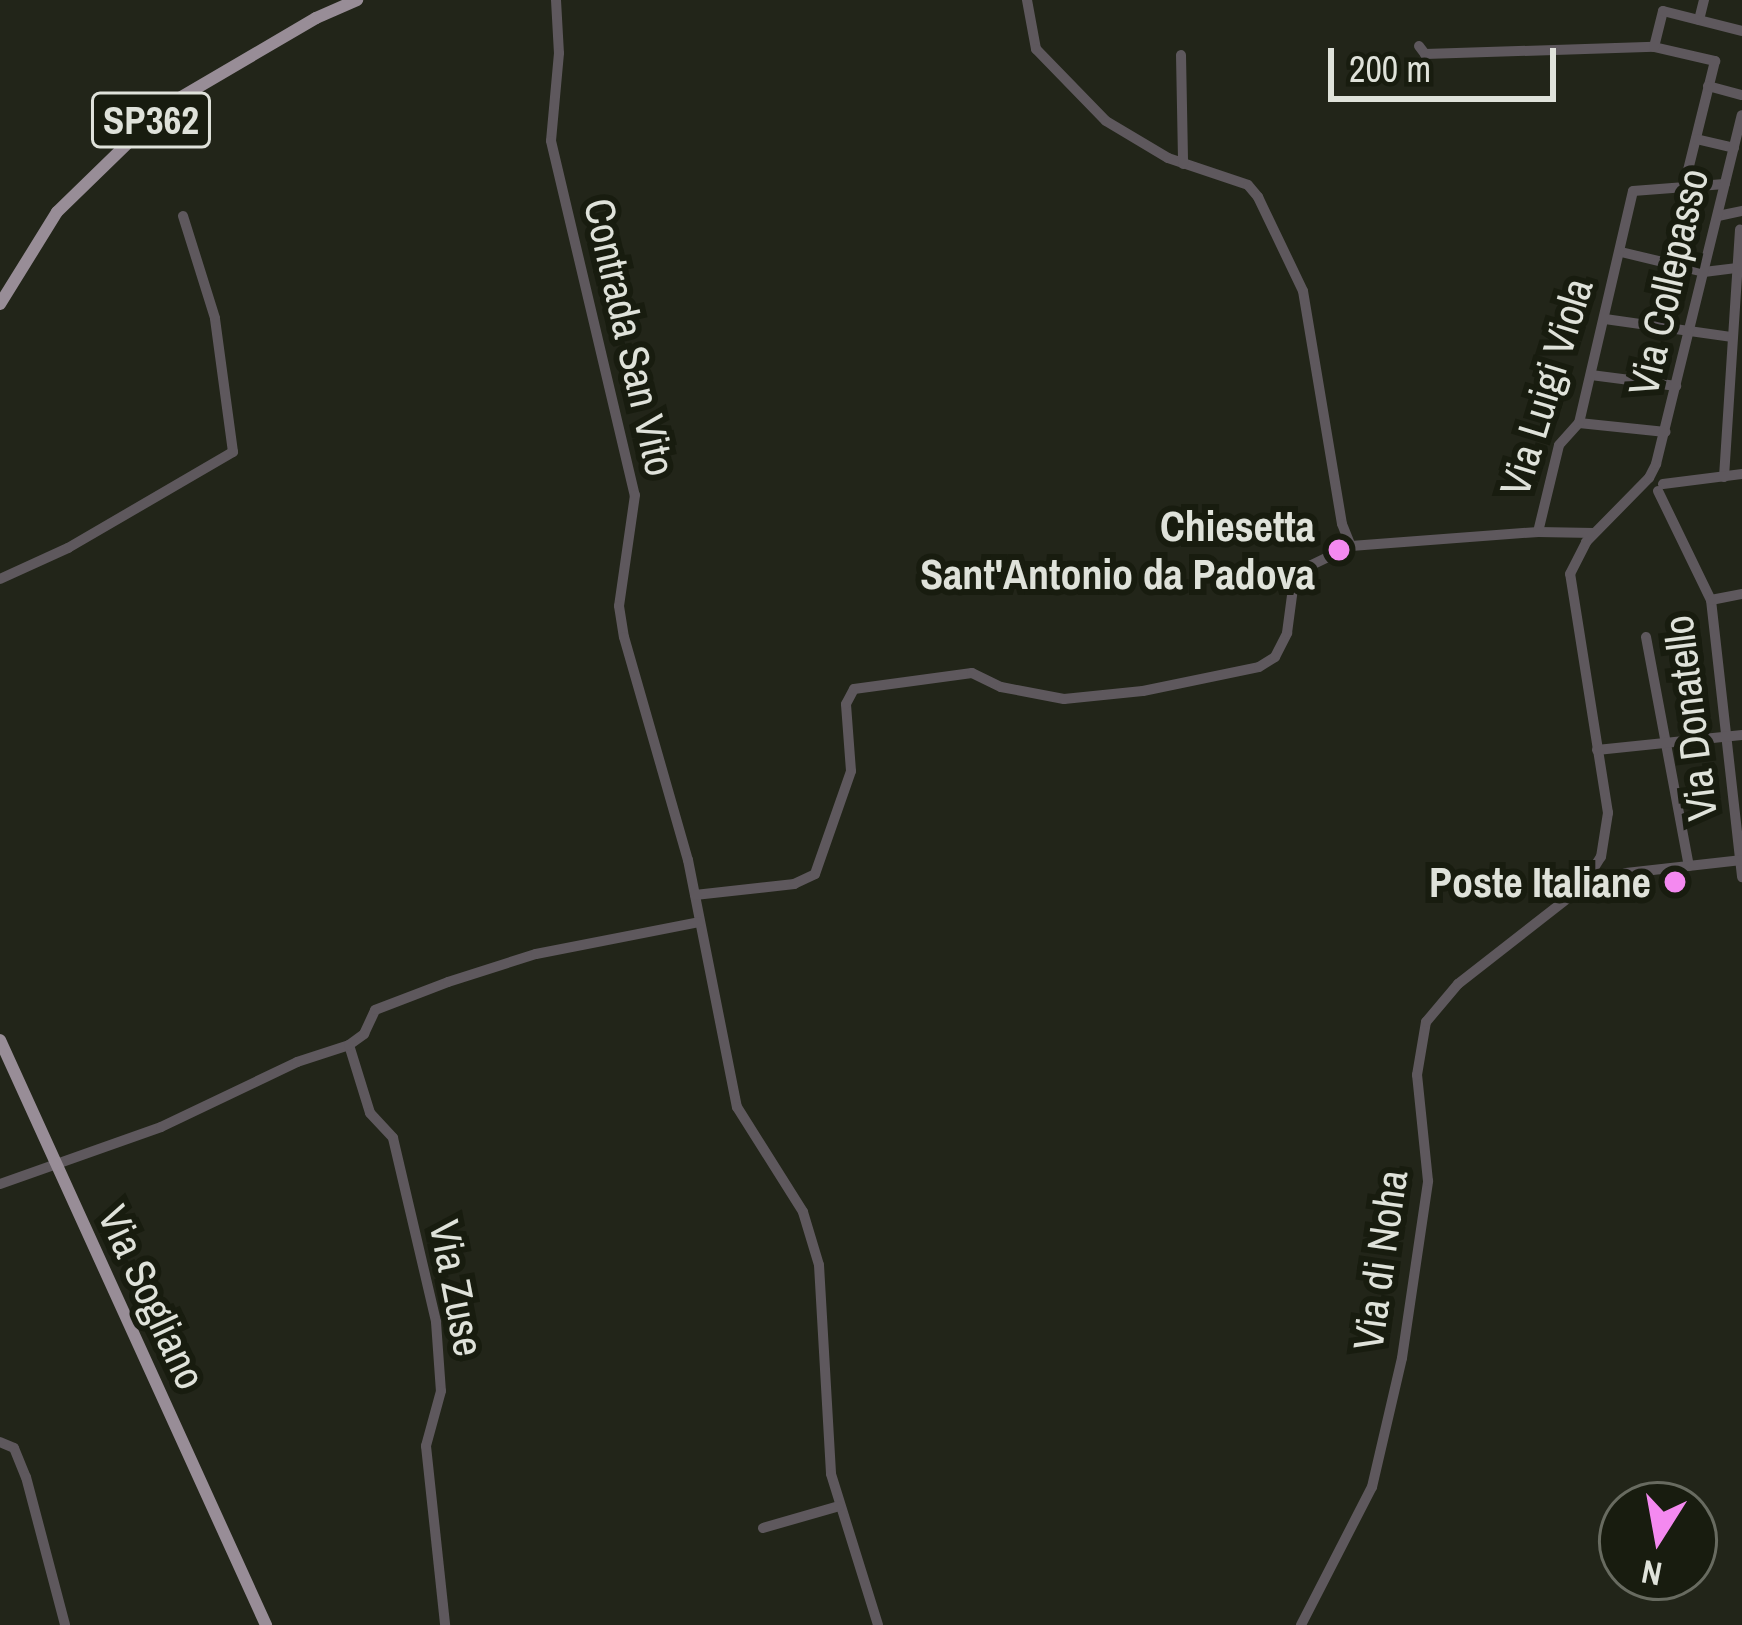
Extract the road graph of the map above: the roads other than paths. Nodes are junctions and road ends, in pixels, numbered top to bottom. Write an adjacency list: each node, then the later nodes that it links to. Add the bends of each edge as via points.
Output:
1 (357, 0): 26 (main road, SP362, via 166,106 57,212)
2 (556, 0): 56 (street, Contrada San Vito, via 551,141 634,495 621,622)
3 (1027, 0): 15 (street, via 1036,49 1047,63 1116,128)
4 (1704, 0): 5 (street)
5 (1699, 20): 6 (street); 8 (street, via 1663,11)
6 (1742, 31)
7 (1419, 46): 8 (street, via 1424,54)
8 (1654, 46): 10 (street, via 1714,62)
9 (1181, 55): 15 (street)
10 (1708, 86): 11 (street); 13 (street)
11 (1742, 95)
12 (1742, 116): 14 (street, Via Collepasso)
13 (1696, 139): 14 (street); 17 (street)
14 (1734, 148): 16 (street, Via Collepasso)
15 (1183, 164): 40 (street, via 1248,185 1295,268)
16 (1725, 184): 17 (street); 20 (street, Via Collepasso)
17 (1684, 186): 23 (street, Via Luigi Viola, via 1633,191)
18 (1742, 211): 20 (street)
19 (183, 216): 42 (street, via 215,318 233,452)
20 (1718, 216): 22 (street, Via Collepasso)
21 (1741, 230): 22 (street); 24 (street)
22 (1713, 235): 25 (street, Via Collepasso)
23 (1621, 252): 25 (street); 27 (street, Via Luigi Viola)
24 (1740, 267): 25 (street); 29 (street)
25 (1704, 272): 28 (street, Via Collepasso)
26 (0, 304)
27 (1604, 320): 28 (street); 30 (street, Via Luigi Viola)
28 (1689, 332): 29 (street); 31 (street, Via Collepasso)
29 (1731, 337): 35 (street)
30 (1591, 375): 31 (street); 32 (street, Via Luigi Viola)
31 (1676, 386): 33 (street, Via Collepasso)
32 (1579, 423): 33 (street); 37 (street, Via Luigi Viola, via 1559,445)
33 (1666, 432): 36 (street, Via Collepasso)
34 (1742, 474): 35 (street)
35 (1724, 477): 36 (street)
36 (1657, 481): 38 (street); 44 (street, Via Donatello)
37 (1538, 532): 39 (street); 40 (street)
38 (1594, 533): 39 (street); 41 (street)
39 (1567, 536): 41 (street)
40 (1351, 546): 56 (street, via 1295,573 1287,632 1275,657 1259,667 1064,699 972,673 854,689 846,704 851,771 815,874 794,884)
41 (1570, 574): 49 (street)
42 (0, 579)
43 (1742, 594): 44 (street)
44 (1711, 600): 47 (street, Via Donatello)
45 (1646, 637): 48 (street)
46 (1742, 735): 47 (street)
47 (1726, 737): 48 (street); 51 (street, Via Donatello)
48 (1665, 743): 49 (street); 52 (street)
49 (1598, 750): 50 (street, via 1608,813)
50 (1601, 857): 53 (street); 55 (street)
51 (1741, 861): 52 (street); 54 (street, Via Donatello)
52 (1689, 866): 53 (street)
53 (1627, 874): 55 (street)
54 (1742, 877)
55 (1582, 887): 69 (street, Via di Noha, via 1458,984 1420,1036 1428,1181 1402,1358 1372,1486)
56 (695, 895): 57 (street, Contrada San Vito)
57 (700, 922): 59 (street, via 494,965 375,1010); 63 (street, Contrada San Vito, via 737,1107 802,1212 819,1265)
58 (0, 1040): 60 (main road, Via Sogliano)
59 (349, 1045): 60 (street); 67 (street, Via Zuse, via 370,1113 393,1138 436,1322 441,1391 426,1446)
60 (56, 1168): 61 (street); 66 (main road, Via Sogliano)
61 (0, 1184)
62 (0, 1442): 65 (street, via 20,1460)
63 (839, 1506): 64 (street); 68 (street, Contrada San Vito)
64 (763, 1528)
65 (65, 1625)
66 (266, 1625)
67 (445, 1625)
68 (878, 1625)
69 (1301, 1625)

